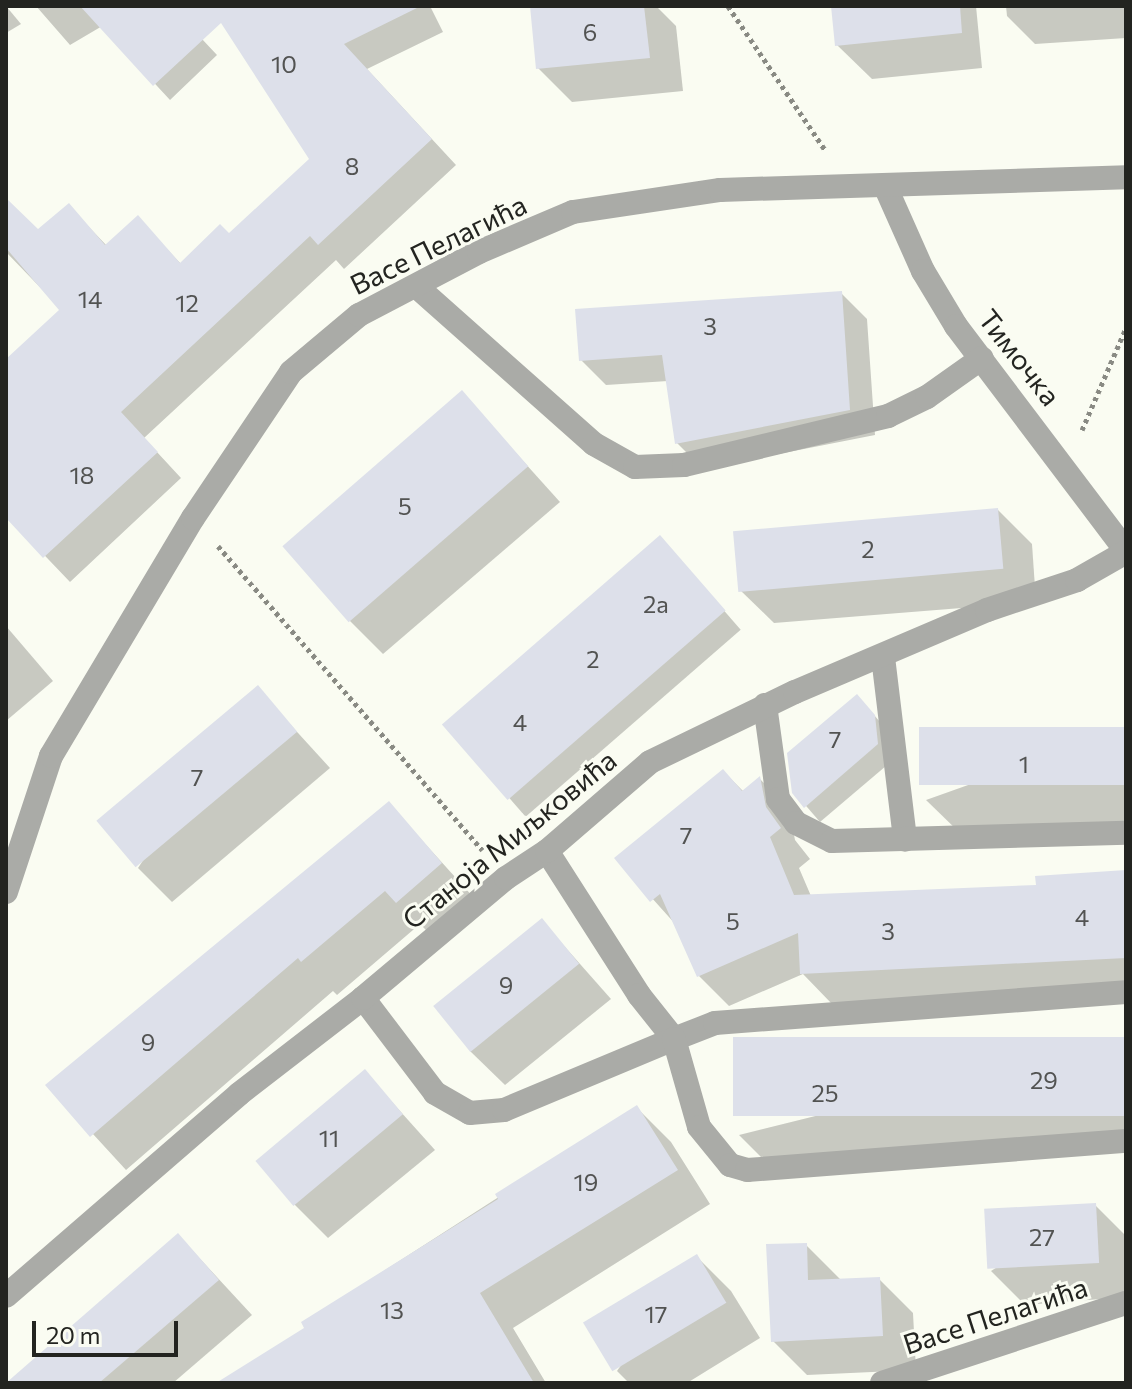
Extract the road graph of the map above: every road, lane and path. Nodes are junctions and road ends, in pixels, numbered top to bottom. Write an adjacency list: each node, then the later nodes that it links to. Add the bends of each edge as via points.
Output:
1 (728, 6): 3 (path)
2 (1126, 177): 4 (street, Васе Пелагића)
3 (849, 187): 4 (street, Васе Пелагића); 5 (street, Васе Пелагића, via 720,190 573,212)
4 (886, 188): 7 (street, Тимочка, via 923,271)
5 (416, 286): 7 (street, via 594,444 635,467 698,462 888,416 927,397); 9 (street, Васе Пелагића, via 359,315 291,372)
6 (1126, 328): 8 (path)
7 (982, 358): 8 (street, Тимочка)
8 (1064, 463): 10 (street, Тимочка)
9 (193, 518): 16 (path); 17 (street, Васе Пелагића, via 51,756)
10 (1126, 552): 11 (street, Станоја Миљковића, via 1077,580 987,610)
11 (883, 657): 12 (street, Станоја Миљковића); 14 (street)
12 (765, 705): 14 (street, via 778,799 796,823 832,841); 15 (street, Станоја Миљковића, via 650,762)
13 (1126, 833): 14 (street)
14 (905, 840)
15 (547, 851): 16 (street, Станоја Миљковића); 20 (street, via 639,995)
16 (506, 878): 19 (street, Станоја Миљковића)
17 (6, 892)
18 (1126, 992): 20 (street, via 715,1023)
19 (363, 998): 20 (street, via 435,1093 470,1113 504,1110); 22 (street, Станоја Миљковића, via 239,1094)
20 (674, 1039): 21 (street, via 699,1127 730,1165 747,1170)
21 (1126, 1141)
22 (6, 1296)
23 (1126, 1303): 24 (street, Васе Пелагића)
24 (882, 1383)

